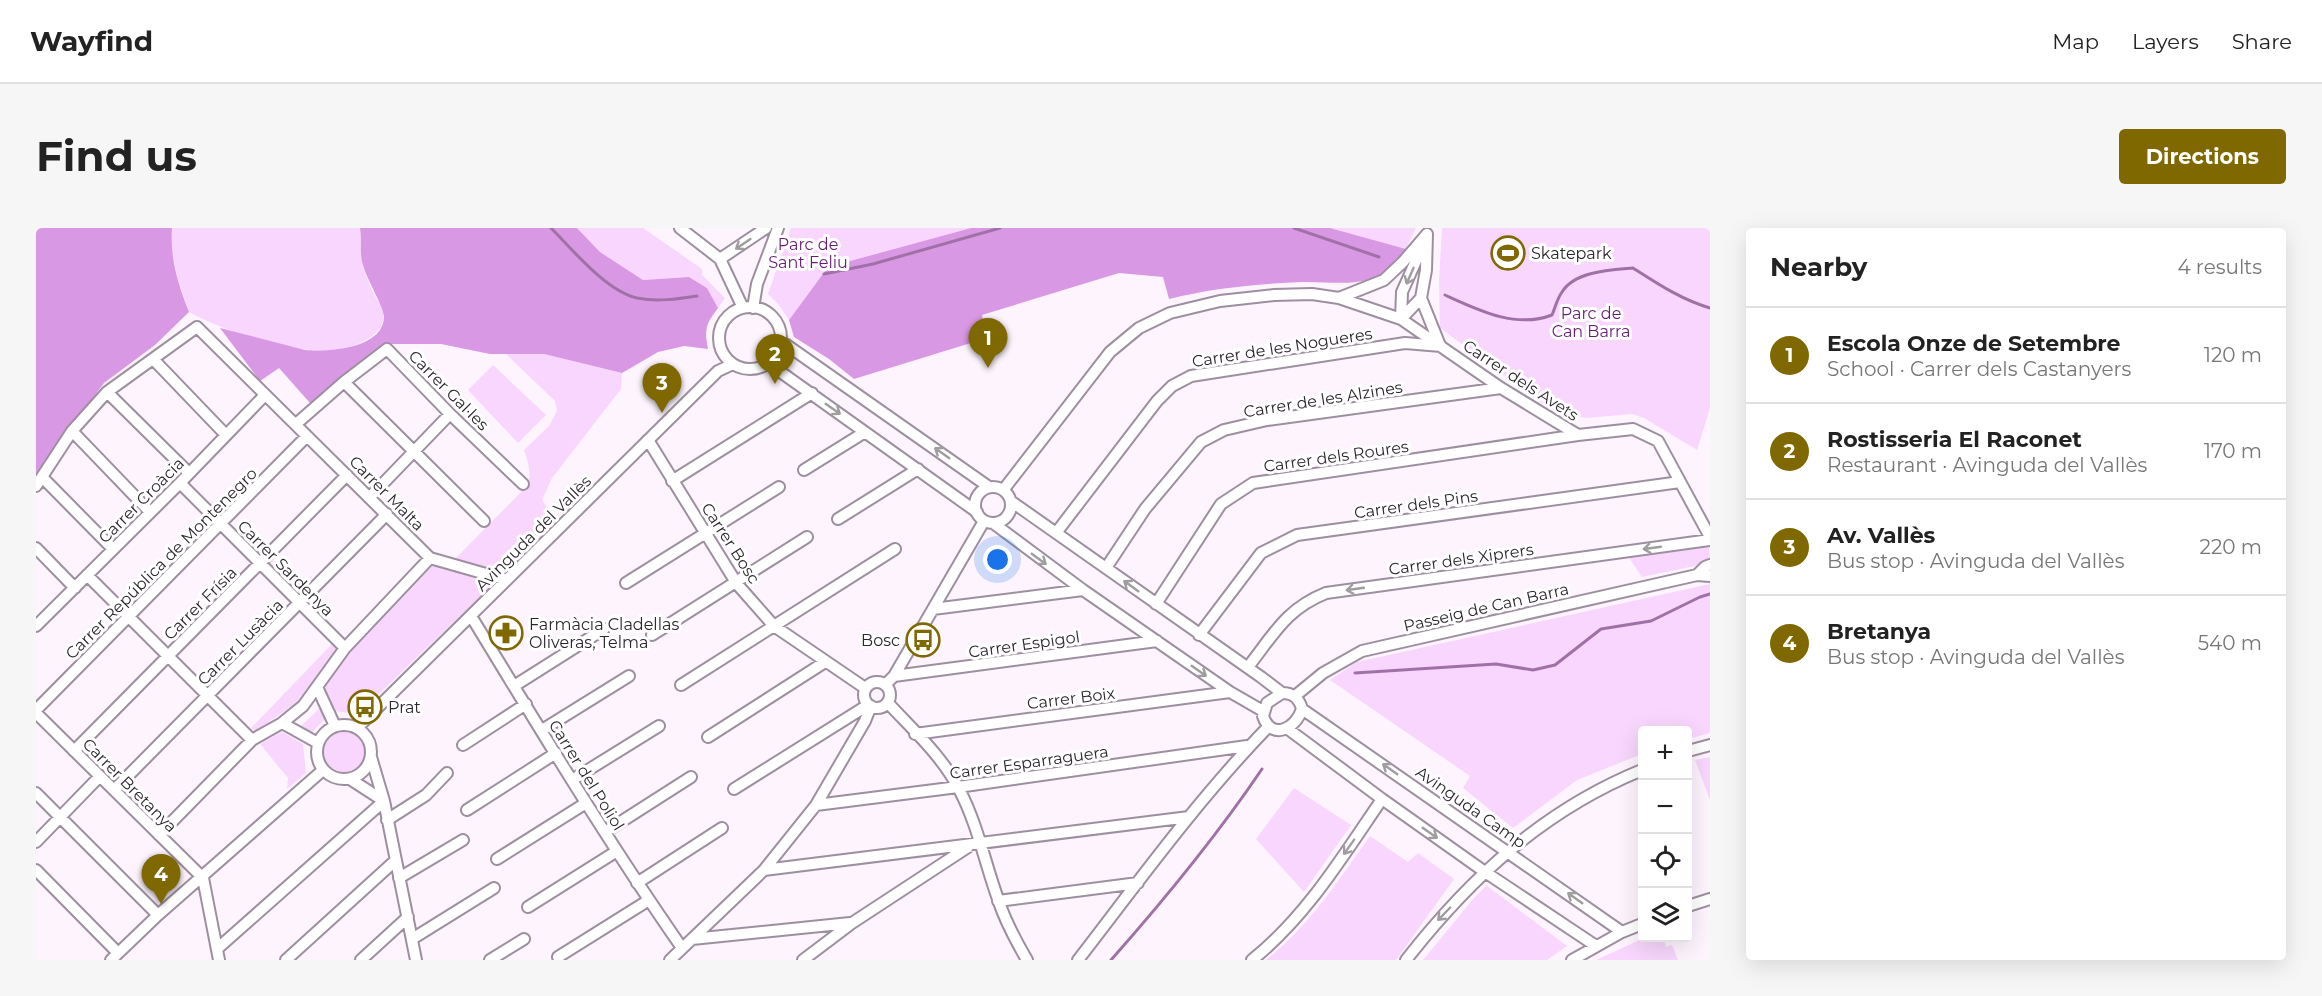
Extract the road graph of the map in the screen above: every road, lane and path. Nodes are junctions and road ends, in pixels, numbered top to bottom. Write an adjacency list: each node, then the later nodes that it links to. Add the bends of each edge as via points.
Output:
1 (680, 228): 5 (street)
2 (766, 228): 5 (street, one-way to 5)
3 (778, 228): 8 (street)
4 (1428, 231): 6 (street, via 1384,280); 7 (street); 9 (street, one-way to 9, via 1402,292)
5 (720, 259): 8 (street)
6 (1339, 298): 9 (street, Carrer dels Avets); 40 (street, Carrer dels Avets, via 1312,294 1220,301 1170,313 1139,327 1110,352)
7 (1421, 298): 9 (street); 11 (street)
8 (748, 308): 10 (street, via 773,317); 14 (street, via 726,319 721,328 721,348)
9 (1401, 319): 11 (street, Carrer dels Avets)
10 (781, 341): 13 (street); 39 (street, one-way to 10)
11 (1440, 344): 16 (street, Carrer dels Avets); 50 (street, Carrer de les Nogueres, via 1405,343 1191,376 1157,400)
12 (153, 359): 17 (street); 19 (street, Carrer Malta, via 197,327); 24 (street)
13 (768, 363): 14 (street, via 757,369); 18 (street)
14 (733, 364): 27 (street, Avinguda del Vallès, via 718,371)
15 (344, 382): 20 (street, Carrer Gal·les, via 387,349); 21 (street, Carrer Gal·les); 28 (street)
16 (1501, 388): 25 (street, Carrer dels Avets); 59 (street, Carrer de les Alzines, via 1268,420 1224,430 1201,442 1145,509)
17 (107, 392): 22 (street); 31 (street)
18 (812, 393): 23 (street, one-way to 23); 33 (street)
19 (265, 394): 21 (street, Carrer Malta); 24 (street, Carrer Croàcia)
20 (450, 414): 28 (street); 37 (street, Carrer Gal·les)
21 (296, 424): 26 (street, Carrer Malta)
22 (72, 431): 34 (street); 43 (street)
23 (865, 432): 29 (street); 30 (street)
24 (226, 435): 31 (street, Carrer Croàcia)
25 (1578, 435): 35 (street, Carrer dels Avets, via 1634,429 1658,441); 69 (street, Carrer dels Roures, via 1253,483 1221,504)
26 (307, 436): 32 (street, Carrer Malta); 48 (street, Carrer República de Montenegro)
27 (648, 440): 33 (street, Carrer Bosc); 63 (street, Avinguda del Vallès)
28 (414, 451): 41 (street); 47 (street)
29 (918, 469): 45 (street); 46 (street)
30 (804, 470)
31 (189, 473): 36 (street, Carrer Croàcia)
32 (347, 475): 41 (street, Carrer Malta); 57 (street, Carrer Frísia)
33 (672, 481): 49 (street, Carrer Bosc)
34 (39, 482): 54 (street)
35 (1680, 482): 52 (street, Carrer dels Avets); 77 (street, Carrer dels Pins, via 1297,535 1261,553)
36 (180, 483): 43 (street, Carrer Croàcia); 48 (street, Carrer Sardenya)
37 (523, 484)
38 (779, 487): 49 (street)
39 (990, 487): 40 (street); 46 (street, via 978,494 975,505)
40 (1004, 489): 42 (street)
41 (370, 497): 44 (street, Carrer Malta)
42 (1012, 502): 46 (street, via 1006,518); 50 (street)
43 (150, 512): 54 (street, Carrer Croàcia)
44 (387, 514): 56 (street, Carrer Malta); 68 (street, Carrer Lusàcia)
45 (838, 519)
46 (985, 519): 67 (street, one-way to 67); 70 (street)
47 (484, 521)
48 (221, 524): 57 (street, Carrer Sardenya); 72 (street, Carrer República de Montenegro)
49 (705, 532): 64 (street, Carrer Bosc); 65 (street)
50 (1056, 533): 59 (street)
51 (807, 537): 64 (street)
52 (1710, 539): 82 (street, Carrer dels Xiprers, one-way to 82, via 1326,592 1290,613)
53 (36, 548): 66 (street)
54 (113, 549): 60 (street, Carrer Croàcia)
55 (895, 549): 74 (street)
56 (430, 558): 63 (street, Carrer Malta); 79 (street)
57 (261, 563): 68 (street, Carrer Sardenya); 80 (street, Carrer Frísia)
58 (1710, 565): 61 (street, Passeig de Can Barra)
59 (1106, 568): 69 (street, one-way to 59)
60 (87, 575): 66 (street, Carrer Croàcia); 72 (street)
61 (1697, 575): 62 (street, Passeig de Can Barra); 93 (street, Passeig de Can Barra, via 1362,651 1323,673)
62 (1710, 576)
63 (507, 580): 71 (street, Avinguda del Vallès)
64 (736, 581): 74 (street, Carrer Bosc); 76 (street)
65 (626, 583)
66 (75, 588): 73 (street, Carrer Croàcia)
67 (1083, 590): 70 (street); 78 (street)
68 (300, 602): 79 (street, Carrer Sardenya); 92 (street, Carrer Lusàcia)
69 (1156, 604): 77 (street)
70 (933, 609): 84 (street)
71 (471, 616): 87 (street, Carrer del Poliol); 104 (street, Avinguda del Vallès)
72 (129, 617): 80 (street); 99 (street, Carrer República de Montenegro)
73 (36, 626)
74 (774, 626): 81 (street, Carrer Bosc); 85 (street)
75 (604, 629): 87 (street)
76 (652, 635)
77 (1199, 635): 82 (street)
78 (1157, 641): 84 (street, Carrer Espigol); 90 (street, one-way to 90)
79 (345, 648): 88 (street)
80 (168, 656): 92 (street); 115 (street, Carrer Frísia)
81 (825, 662): 89 (street, Carrer Bosc); 108 (street)
82 (1248, 668): 91 (street)
83 (629, 676): 106 (street)
84 (894, 676): 86 (street)
85 (681, 685)
86 (885, 685): 89 (street, via 871,683); 94 (street, via 890,695)
87 (514, 686): 95 (street, Carrer del Poliol)
88 (317, 687): 100 (street, via 303,706); 101 (street)
89 (865, 688): 96 (street, via 864,699)
90 (1230, 692): 98 (street); 107 (street, Carrer Boix)
91 (1282, 693): 93 (street); 98 (street)
92 (208, 696): 109 (street); 127 (street, Carrer Lusàcia)
93 (1295, 696): 97 (street)
94 (888, 703): 96 (street, via 882,707); 107 (street)
95 (526, 704): 106 (street, Carrer del Poliol); 111 (street)
96 (870, 705): 126 (street); 132 (street, via 865,721)
97 (1302, 709): 105 (street); 143 (street, Avinguda Camp, one-way to 97)
98 (1263, 711): 103 (street)
99 (36, 712): 115 (street, Carrer Bretanya)
100 (282, 723): 109 (street); 110 (street)
101 (335, 726): 104 (street); 110 (street)
102 (659, 726): 124 (street)
103 (1269, 726): 105 (street); 113 (street)
104 (357, 728): 117 (street, via 368,736)
105 (1288, 729): 129 (street)
106 (542, 730): 116 (street, Carrer del Poliol)
107 (915, 734): 125 (street, via 939,758)
108 (708, 737)
109 (252, 740): 139 (street)
110 (318, 743): 118 (street, via 316,753)
111 (463, 745)
112 (1710, 745): 114 (street)
113 (1247, 746): 125 (street, Carrer Esparraguera); 135 (street)
114 (1692, 750)
115 (74, 751): 121 (street, Carrer Bretanya)
116 (556, 753): 124 (street, Carrer del Poliol); 133 (street)
117 (371, 757): 123 (street, via 365,769); 130 (street)
118 (323, 770): 123 (street, via 334,777); 150 (street)
119 (1638, 772): 143 (street, via 1576,804)
120 (447, 773): 136 (street, via 426,795)
121 (99, 777): 127 (street, Carrer Bretanya); 134 (street)
122 (691, 777): 138 (street)
123 (350, 779): 130 (street)
124 (572, 780): 131 (street, Carrer del Poliol)
125 (958, 787): 132 (street, Carrer Esparraguera); 142 (street)
126 (734, 789)
127 (114, 790): 139 (street, Carrer Bretanya)
128 (36, 793): 134 (street)
129 (1382, 799): 149 (street, one-way to 149); 181 (street, one-way to 181, via 1311,901)
130 (384, 801): 136 (street); 170 (street)
131 (586, 803): 138 (street, Carrer del Poliol); 145 (street)
132 (816, 805): 148 (street)
133 (466, 810)
134 (60, 817): 141 (street); 160 (street)
135 (1189, 817): 142 (street); 153 (street)
136 (387, 820): 146 (street)
137 (722, 828): 152 (street)
138 (605, 832): 144 (street, Carrer del Poliol)
139 (159, 836): 150 (street, Carrer Bretanya)
140 (463, 840): 151 (street)
141 (36, 842)
142 (977, 844): 148 (street); 157 (street); 162 (street)
143 (1507, 850): 149 (street); 164 (street, Avinguda Camp, one-way to 143)
144 (617, 851): 152 (street, Carrer del Poliol); 159 (street)
145 (496, 859)
146 (396, 860): 151 (street); 173 (street)
147 (36, 870): 171 (street)
148 (764, 870): 167 (street)
149 (1485, 872): 168 (street); 182 (street, one-way to 182, via 1432,926)
150 (203, 878): 160 (street); 170 (street)
151 (399, 878): 161 (street)
152 (637, 883): 156 (street, Carrer del Poliol)
153 (1138, 883): 157 (street); 180 (street)
154 (494, 888): 165 (street)
155 (1710, 899): 158 (street)
156 (649, 900): 169 (street, Carrer del Poliol); 172 (street)
157 (998, 901): 179 (street)
158 (1692, 905)
159 (528, 907)
160 (158, 915): 171 (street)
161 (408, 917): 165 (street); 174 (street)
162 (852, 923): 167 (street); 178 (street)
163 (1638, 926): 164 (street)
164 (1622, 932): 168 (street)
165 (412, 939): 175 (street)
166 (524, 939): 176 (street)
167 (692, 939): 169 (street)
168 (1596, 946): 183 (street)
169 (682, 948): 177 (street)
170 (218, 955)
171 (114, 957)
172 (558, 957)
173 (286, 960)
174 (361, 960)
175 (416, 960)
176 (490, 960)
177 (670, 960)
178 (803, 960)
179 (1027, 960)
180 (1078, 960)
181 (1252, 960)
182 (1406, 960)
183 (1572, 960)

